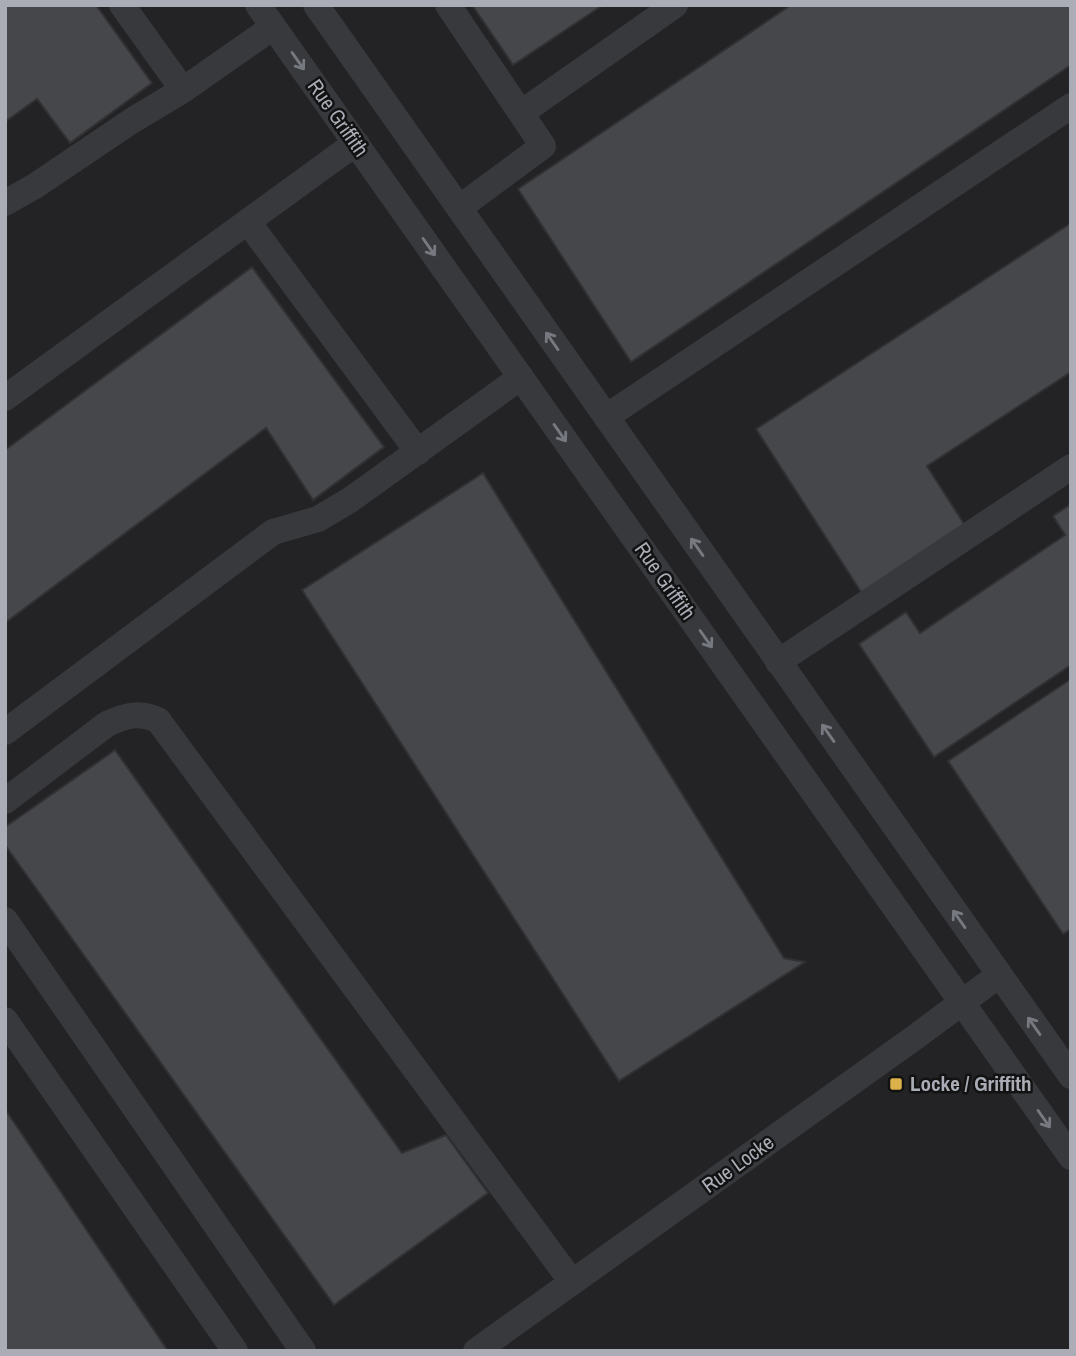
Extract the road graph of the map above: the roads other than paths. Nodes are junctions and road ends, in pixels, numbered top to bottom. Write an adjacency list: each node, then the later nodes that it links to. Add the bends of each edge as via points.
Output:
1 (122, 5): 6 (street)
2 (316, 5): 11 (street)
3 (448, 5): 8 (street)
4 (675, 5): 8 (street)
5 (266, 16): 6 (street); 9 (street, Rue Griffith, one-way to 9)
6 (183, 90): 10 (street)
7 (1071, 106): 15 (street)
8 (521, 113): 11 (street, via 543,146)
9 (357, 144): 12 (street); 13 (street, Rue Griffith, one-way to 13)
10 (5, 203)
11 (459, 208): 15 (street, one-way to 11)
12 (248, 222): 14 (street); 16 (street)
13 (521, 377): 16 (street); 23 (street, Rue Griffith, one-way to 23)
14 (5, 398)
15 (606, 417): 18 (street, one-way to 15)
16 (418, 452): 19 (street, via 318,519 273,532)
17 (1071, 467): 18 (street)
18 (778, 662): 22 (street, one-way to 18)
19 (5, 732)
20 (5, 801): 27 (street, via 107,724 133,716 158,720)
21 (5, 920): 29 (street)
22 (999, 975): 23 (street, Rue Locke); 25 (street, one-way to 22)
23 (963, 1003): 26 (street, Rue Griffith, one-way to 26); 27 (street, Rue Locke)
24 (5, 1020): 28 (street)
25 (1071, 1076)
26 (1071, 1157)
27 (572, 1282): 30 (street, Rue Locke)
28 (234, 1351)
29 (303, 1351)
30 (477, 1351)

